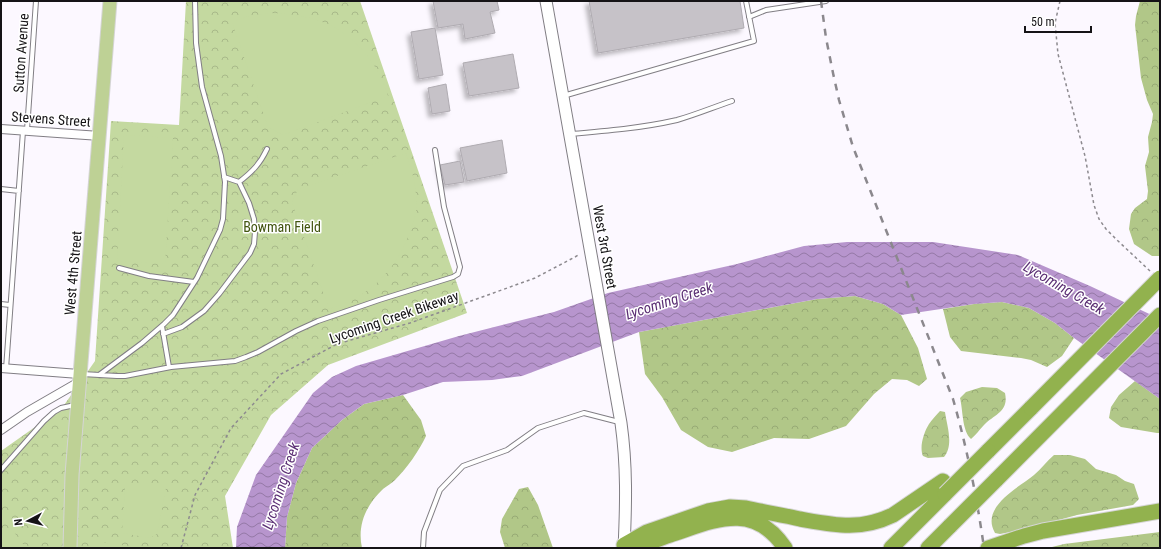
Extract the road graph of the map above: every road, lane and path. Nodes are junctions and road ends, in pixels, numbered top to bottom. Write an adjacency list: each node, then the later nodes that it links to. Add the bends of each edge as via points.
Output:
1 (36, 1): 12 (lane, Sutton Avenue)
2 (110, 1): 14 (main road, West 4th Street)
3 (195, 1): 17 (lane, via 196,43 202,87 221,156)
4 (546, 1): 9 (main road, West 3rd Street)
5 (746, 1): 8 (lane)
6 (826, 1): 8 (lane, via 766,10)
7 (1060, 1): 23 (path, via 1055,23 1058,54 1085,156 1094,206 1106,229)
8 (749, 17): 9 (lane, via 754,41)
9 (563, 96): 13 (main road, West 3rd Street)
10 (732, 101): 13 (lane, via 662,123 612,131)
11 (1, 128): 12 (street, Stevens Street)
12 (25, 130): 14 (street, Stevens Street); 20 (lane, Sutton Avenue)
13 (570, 134): 21 (main road, West 3rd Street)
14 (100, 136): 33 (main road, West 4th Street)
15 (267, 149): 18 (lane, via 251,172)
16 (435, 150): 30 (lane, via 444,207 460,267 458,274 318,321 246,358)
17 (224, 177): 18 (lane); 24 (lane, via 224,219)
18 (239, 182): 29 (lane, via 254,220 254,244 250,253 204,311 182,327)
19 (1, 189): 20 (lane)
20 (19, 191): 26 (lane, Sutton Avenue)
21 (590, 246): 35 (main road, West 3rd Street); 42 (path, Lycoming Creek Bikeway, via 575,258 535,278 410,323 337,344 281,374 231,428 195,495)
22 (119, 268): 24 (lane, via 148,276)
23 (1157, 277): 38 (highway, bridge, via 988,451)
24 (194, 282): 28 (lane, via 173,315)
25 (1, 304): 26 (lane)
26 (10, 305): 31 (lane, Sutton Avenue)
27 (1160, 315): 46 (highway, bridge)
28 (162, 326): 29 (lane); 32 (lane)
29 (163, 334): 30 (lane)
30 (169, 367): 32 (lane, via 125,376)
31 (4, 368): 33 (street)
32 (99, 375): 33 (lane)
33 (79, 378): 34 (main road, West 4th Street); 36 (street)
34 (77, 405): 37 (lane, via 54,412); 41 (main road, West 4th Street)
35 (621, 423): 40 (main road, West 3rd Street, via 626,476); 43 (lane, via 584,413 538,428 507,450 463,466 440,490 424,532)
36 (1, 430)
37 (1, 470)
38 (944, 488): 40 (highway, via 893,515 869,524 833,525 746,508 722,508 647,532); 45 (highway)
39 (1160, 511): 47 (highway, via 1063,527)
40 (624, 546): 44 (highway, via 650,542 718,520 737,518 765,527)
41 (70, 548)
42 (182, 548)
43 (423, 548)
44 (785, 548)
45 (891, 548)
46 (928, 548)
47 (988, 548)

